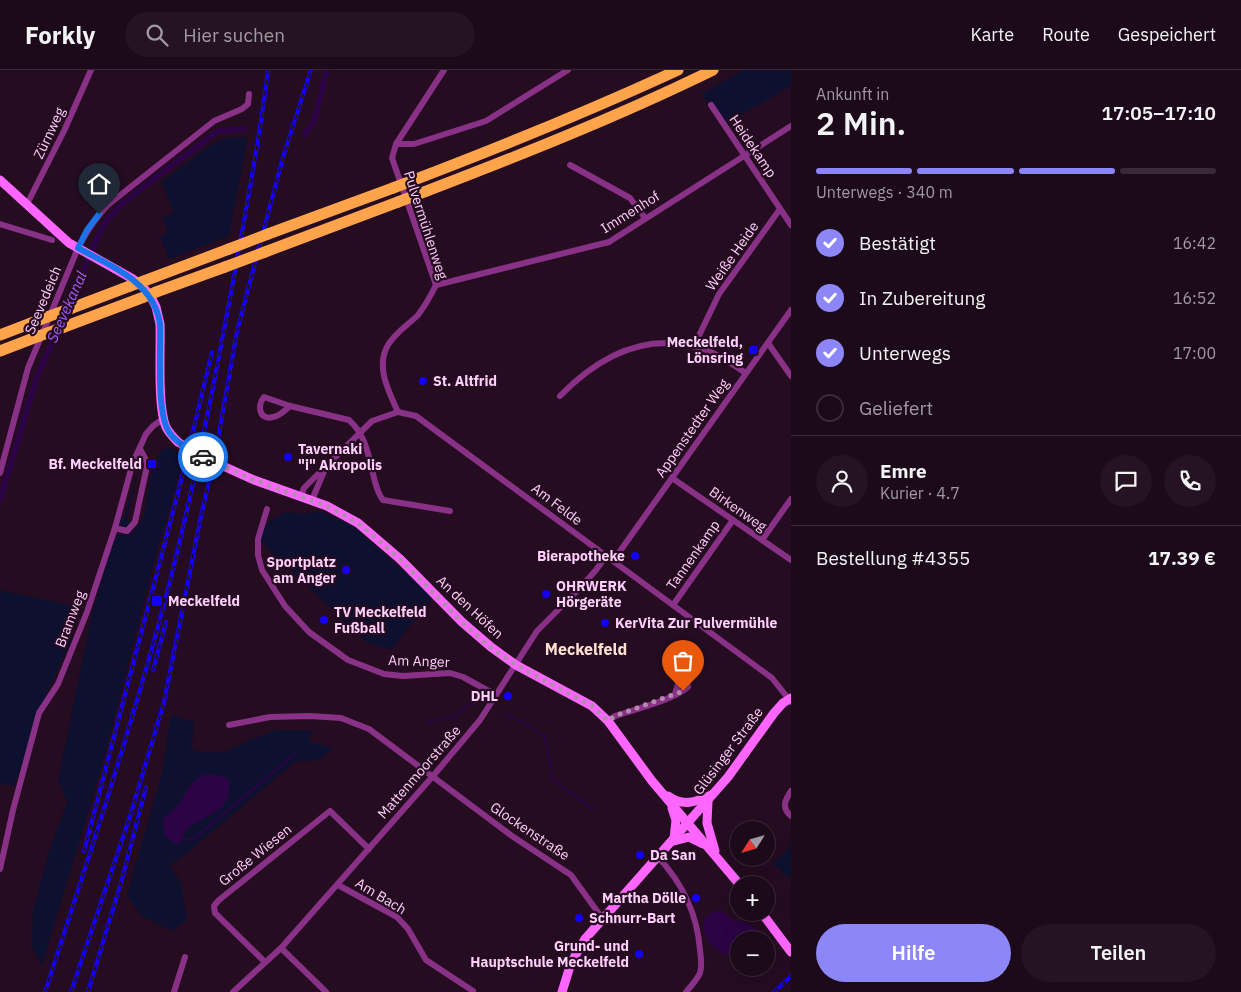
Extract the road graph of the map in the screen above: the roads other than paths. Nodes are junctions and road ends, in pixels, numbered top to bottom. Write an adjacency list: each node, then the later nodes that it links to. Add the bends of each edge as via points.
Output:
1 (91, 70): 13 (street, Zürnweg)
2 (444, 70): 9 (street, Pulvermühlenweg)
3 (568, 70): 9 (street, via 486,121 414,144)
4 (678, 70): 22 (highway, bridge, via 533,134)
5 (713, 70): 25 (highway, bridge, via 529,152)
6 (249, 94): 19 (street, Seevedeich, via 248,104 242,109 214,121 109,204 87,230)
7 (711, 105): 10 (street, Heidekamp)
8 (791, 126): 10 (street, Immenhof)
9 (396, 144): 20 (street, Pulvermühlenweg, via 392,158 394,166)
10 (744, 155): 14 (street, Heidekamp); 15 (street, Immenhof)
11 (570, 165): 15 (street, via 630,198)
12 (0, 180): 13 (street)
13 (27, 204): 19 (street, via 62,237)
14 (780, 209): 17 (street, Heidekamp); 24 (street, Weiße Heide, via 719,294)
15 (645, 218): 20 (street, Immenhof, via 609,242)
16 (0, 224): 18 (street)
17 (791, 225)
18 (52, 240)
19 (82, 250): 31 (street, via 133,279 148,292 156,307 160,324); 35 (street, Seevedeich, via 28,368)
20 (436, 285): 30 (street, Pulvermühlenweg, via 418,314 392,340 384,355 385,382)
21 (791, 310): 23 (street, Appenstedter Weg)
22 (0, 335)
23 (768, 343): 26 (street, Appenstedter Weg); 27 (street)
24 (694, 346): 26 (street, via 722,357); 28 (street, via 668,343 633,348 595,365)
25 (0, 351)
26 (746, 373): 36 (street, Appenstedter Weg)
27 (791, 376)
28 (560, 396)
29 (290, 406): 29 (street, via 274,418 265,416 259,408 264,397); 32 (street, via 349,420)
30 (398, 412): 32 (street, via 372,421); 45 (street, Am Felde, via 420,418)
31 (163, 419): 33 (street, Bramweg, via 146,434); 37 (street, An den Höfen, bridge, via 168,431 191,450 254,480)
32 (359, 432): 34 (street); 41 (street, via 383,500)
33 (140, 449): 43 (street, Bramweg, via 133,462); 43 (street, via 147,466 135,522 127,530)
34 (327, 465): 37 (street, via 304,488); 39 (street)
35 (0, 473)
36 (672, 478): 42 (street, Birkenweg); 47 (street, Appenstedter Weg)
37 (301, 496): 39 (street, An den Höfen)
38 (791, 499): 44 (street)
39 (312, 500): 49 (street, An den Höfen, via 373,534 476,634)
40 (267, 509): 51 (street, Am Anger, via 258,539 262,570 285,606 309,632 348,660 384,674 450,673)
41 (450, 511)
42 (733, 520): 44 (street, Birkenweg); 48 (street, Tannenkamp)
43 (114, 528): 66 (street, Bramweg, via 87,612 58,684 39,713)
44 (762, 540): 46 (street, Birkenweg)
45 (606, 556): 47 (street, Am Felde); 49 (street, Mattenmoorstraße, via 581,587 536,631)
46 (791, 560)
47 (613, 561): 48 (street, Am Felde)
48 (673, 605): 52 (street, Am Felde, via 772,678)
49 (516, 665): 51 (street, Mattenmoorstraße); 53 (street, An den Höfen, via 592,706)
50 (674, 694): 53 (street)
51 (496, 695): 55 (street, Mattenmoorstraße, via 480,720)
52 (791, 700): 58 (street, Glüsinger Straße, via 778,708)
53 (608, 721): 57 (street, An den Höfen)
54 (229, 725): 55 (street, Glockenstraße, via 270,717 341,718 375,732)
55 (433, 776): 63 (street, Mattenmoorstraße); 69 (street, Glockenstraße, via 512,836 571,874)
56 (791, 791): 59 (street, via 784,806)
57 (664, 796): 58 (street, via 682,803); 60 (street, An den Höfen); 61 (street, via 676,820)
58 (711, 797): 60 (street, Glüsinger Straße); 64 (street, via 707,823)
59 (791, 816)
60 (688, 823): 61 (street, Glüsinger Straße); 62 (street, An den Höfen)
61 (673, 840): 62 (street, via 689,837); 65 (street, Glüsinger Straße)
62 (710, 849): 64 (street)
63 (368, 850): 68 (street, Mattenmoorstraße); 74 (street, Große Wiesen, via 330,811 219,900 214,906 215,913)
64 (717, 856): 67 (street)
65 (658, 857): 69 (street, Glüsinger Straße); 80 (street, via 676,876 694,915 700,973)
66 (0, 869)
67 (733, 876)
68 (338, 885): 71 (street, Mattenmoorstraße); 75 (street, Am Bach, via 397,918 408,929 426,960)
69 (602, 918): 79 (street, Glüsinger Straße, via 570,963)
70 (768, 921): 72 (street)
71 (281, 948): 74 (street, Mattenmoorstraße); 78 (street)
72 (791, 952)
73 (185, 957): 76 (street)
74 (265, 962): 77 (street, Mattenmoorstraße)
75 (473, 991)
76 (174, 992)
77 (233, 992)
78 (326, 992)
79 (562, 992)
80 (686, 992)

